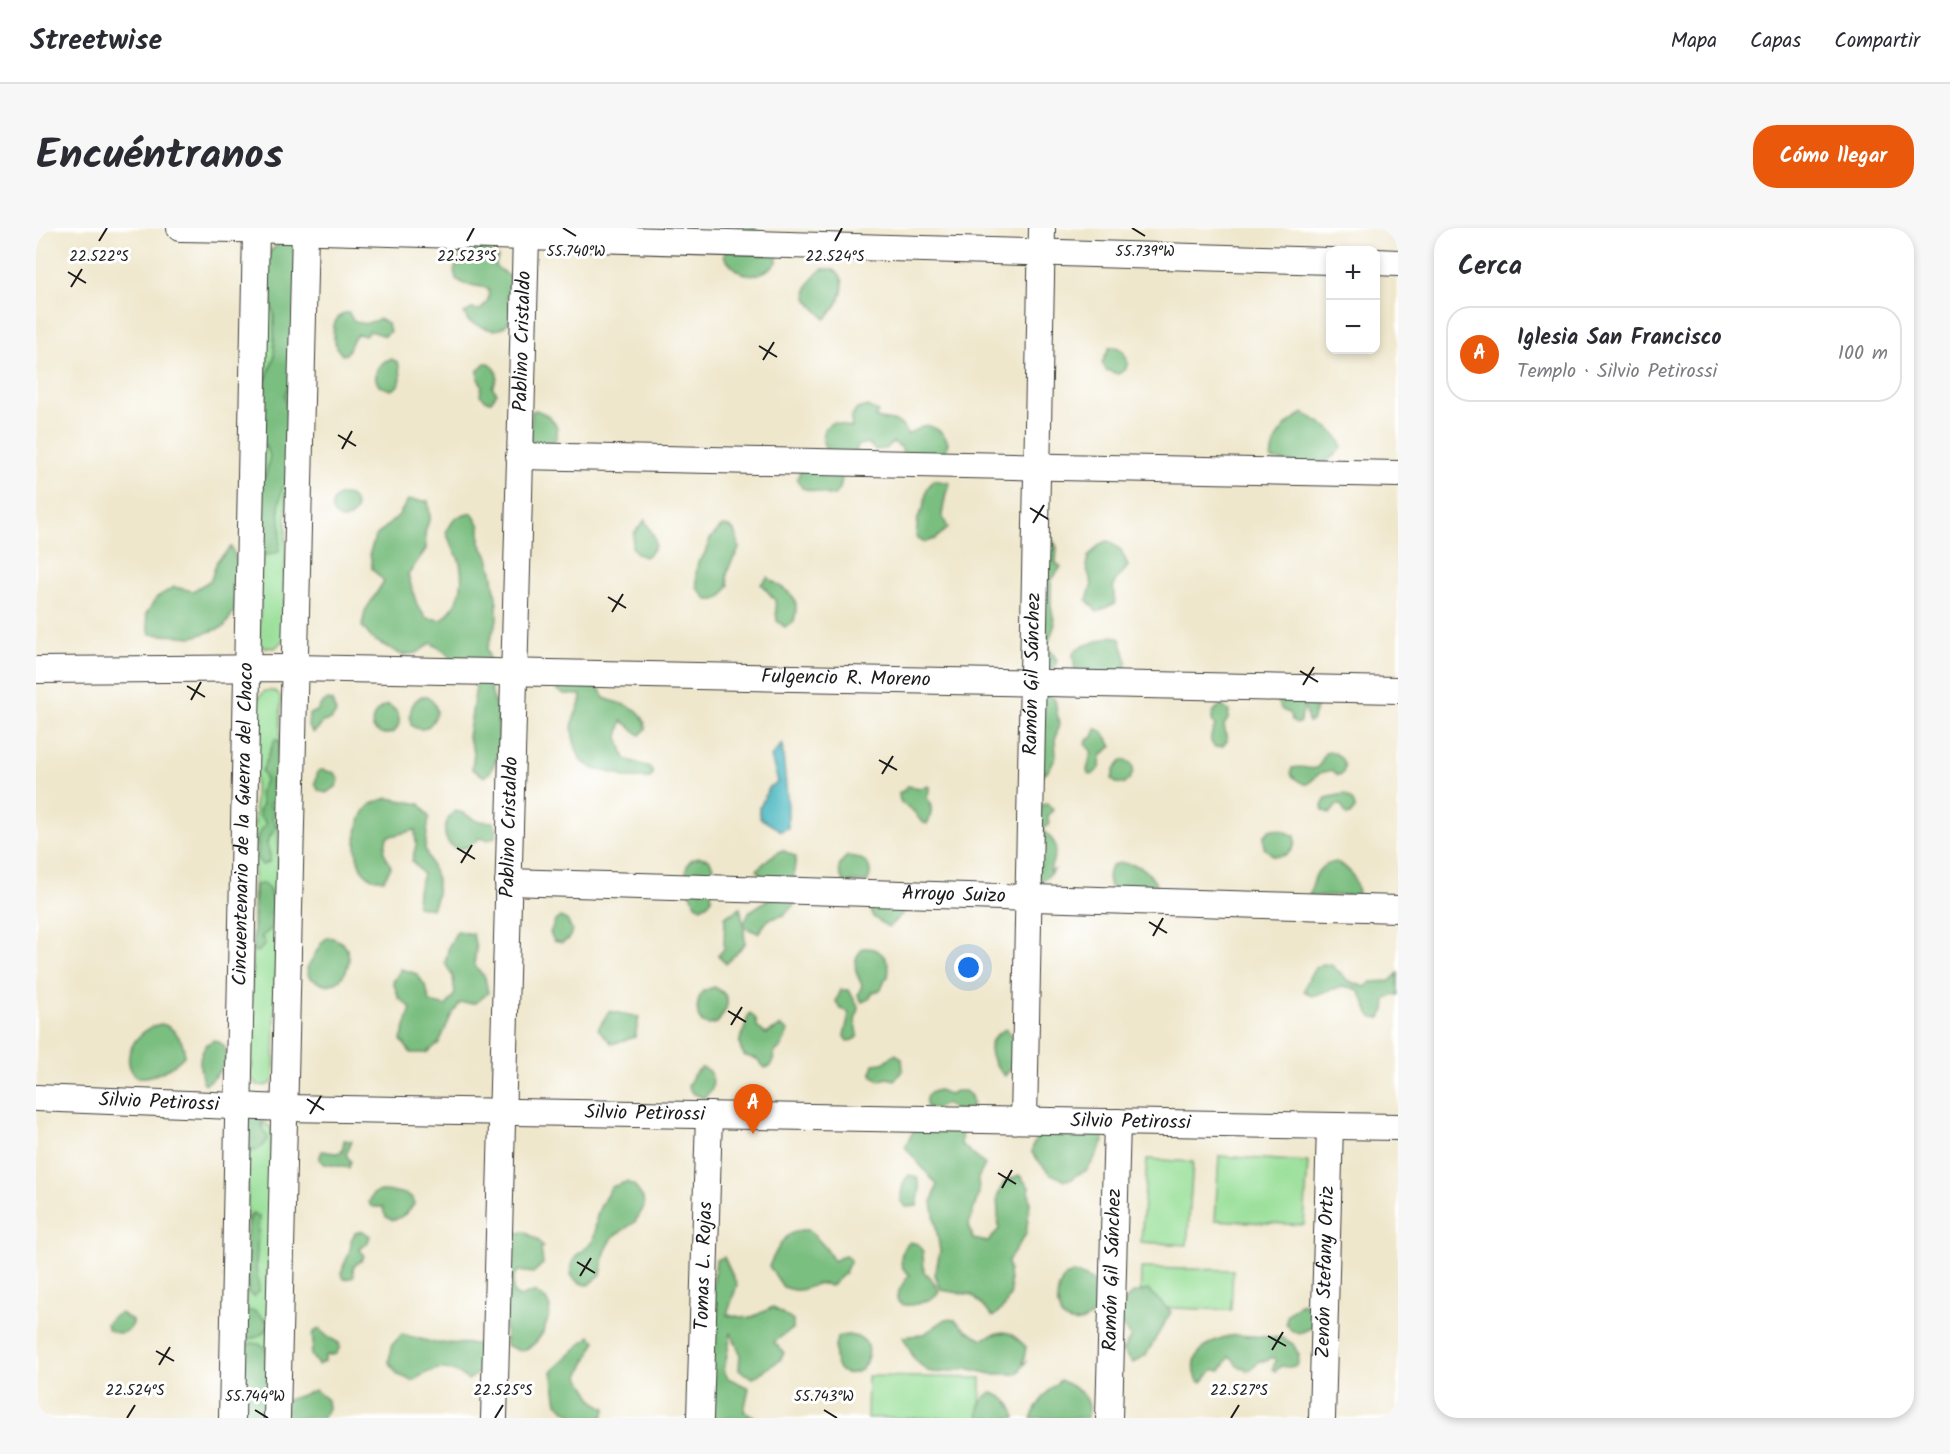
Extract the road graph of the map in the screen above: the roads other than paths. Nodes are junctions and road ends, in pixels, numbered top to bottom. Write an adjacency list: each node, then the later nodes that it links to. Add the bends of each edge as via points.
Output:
1 (180, 228): 3 (street)
2 (294, 229): 3 (street); 5 (street); 14 (street)
3 (256, 230): 13 (street, Cincuentenario de la Guerra del Chaco)
4 (556, 233): 5 (street); 6 (street)
5 (526, 237): 10 (street, Pablino Cristaldo)
6 (1042, 240): 7 (street); 11 (street, Ramón Gil Sánchez)
7 (1326, 261)
8 (1380, 262): 9 (street)
9 (1398, 263)
10 (519, 456): 11 (street); 16 (street, Pablino Cristaldo)
11 (1037, 466): 12 (street); 17 (street, Ramón Gil Sánchez)
12 (1398, 474)
13 (247, 668): 14 (street, Fulgencio R. Moreno); 15 (street, Fulgencio R. Moreno); 23 (street, Cincuentenario de la Guerra del Chaco)
14 (295, 668): 16 (street, Fulgencio R. Moreno); 24 (street)
15 (36, 670)
16 (514, 672): 17 (street, Fulgencio R. Moreno); 19 (street, Pablino Cristaldo)
17 (1033, 683): 18 (street, Fulgencio R. Moreno); 20 (street, Ramón Gil Sánchez)
18 (1398, 690)
19 (508, 882): 20 (street, Arroyo Suizo); 25 (street, Pablino Cristaldo)
20 (1028, 898): 21 (street, Arroyo Suizo); 27 (street, Ramón Gil Sánchez)
21 (1398, 909)
22 (36, 1098): 23 (street, Silvio Petirossi)
23 (238, 1106): 24 (street, Silvio Petirossi); 31 (street, Cincuentenario de la Guerra del Chaco)
24 (285, 1108): 25 (street, Silvio Petirossi); 32 (street)
25 (502, 1112): 26 (street, Silvio Petirossi); 33 (street, Pablino Cristaldo)
26 (709, 1115): 27 (street, Silvio Petirossi); 34 (street, Tomas L. Rojas)
27 (1024, 1120): 28 (street, Silvio Petirossi)
28 (1117, 1122): 29 (street, Silvio Petirossi); 35 (street, Ramón Gil Sánchez)
29 (1330, 1126): 30 (street, Silvio Petirossi); 36 (street, Zenón Stefany Ortiz)
30 (1398, 1127)
31 (232, 1418)
32 (278, 1418)
33 (494, 1418)
34 (700, 1418)
35 (1108, 1418)
36 (1322, 1418)

